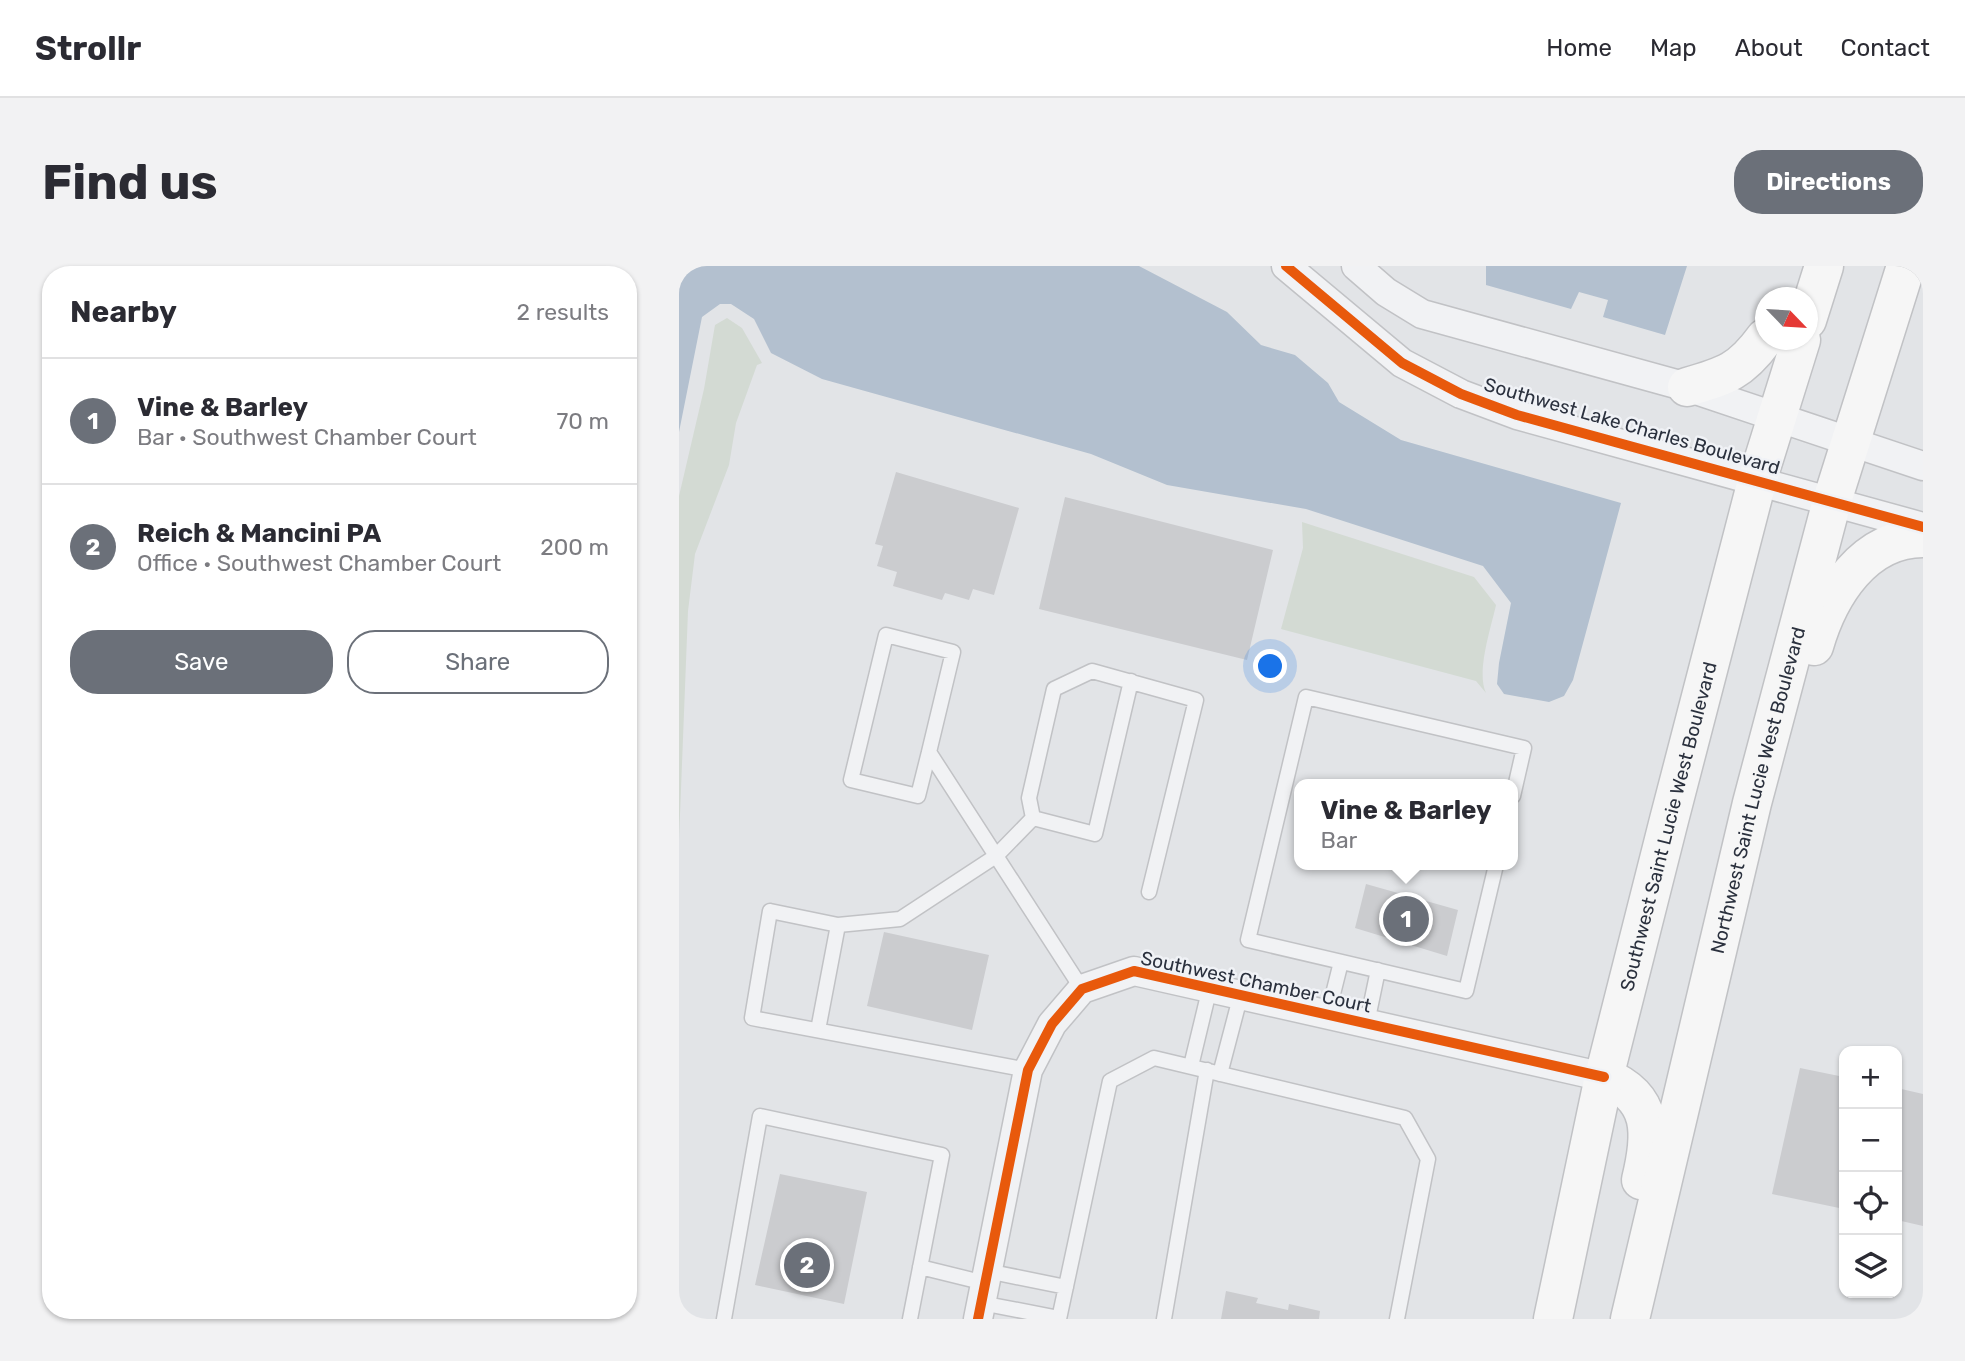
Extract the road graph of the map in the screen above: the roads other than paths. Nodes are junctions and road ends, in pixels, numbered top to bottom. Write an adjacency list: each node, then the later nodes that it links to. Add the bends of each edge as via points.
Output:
1 (1286, 266): 14 (street, Southwest Lake Charles Boulevard, via 1402,363 1461,394 1517,415)
2 (1356, 266): 10 (street, via 1422,314)
3 (1818, 266): 6 (main road)
4 (1824, 266): 7 (main road)
5 (1897, 277): 12 (main road, Northwest Saint Lucie West Boulevard)
6 (1801, 287)
7 (1818, 287)
8 (1757, 350): 10 (main road, via 1727,375)
9 (1798, 350): 11 (main road, Southwest Saint Lucie West Boulevard)
10 (1687, 387): 11 (street)
11 (1777, 416): 12 (street); 14 (main road, Southwest Saint Lucie West Boulevard)
12 (1850, 441): 13 (street); 15 (main road, Northwest Saint Lucie West Boulevard)
13 (1923, 466)
14 (1758, 481): 15 (street, Southwest Lake Charles Boulevard); 38 (main road, Southwest Saint Lucie West Boulevard)
15 (1832, 501): 16 (street, Southwest Lake Charles Boulevard); 22 (main road, Northwest Saint Lucie West Boulevard)
16 (1923, 527)
17 (1923, 538): 22 (main road, via 1881,547 1854,570 1832,601 1820,626 1777,783)
18 (1131, 681): 21 (lane, via 1092,671 1054,689 1028,798); 21 (lane, via 1095,834); 25 (lane, via 1196,700)
19 (929, 752): 19 (lane, via 953,652 886,635 851,780 918,796); 23 (lane)
20 (1517, 779): 27 (lane, via 1524,748 1305,697 1248,940)
21 (1033, 818): 23 (lane)
22 (1741, 851): 49 (main road, Northwest Saint Lucie West Boulevard)
23 (996, 856): 26 (lane, via 900,919); 30 (lane)
24 (1495, 870): 28 (lane, via 1467,991)
25 (1149, 891)
26 (838, 925): 34 (lane); 34 (lane, via 769,911 752,1018)
27 (1341, 962): 28 (lane); 32 (lane)
28 (1378, 970): 33 (lane)
29 (1210, 987): 30 (street, Southwest Chamber Court, via 1134,971); 31 (street, Southwest Chamber Court); 35 (lane)
30 (1082, 989): 36 (street, via 1052,1024)
31 (1241, 995): 32 (street, Southwest Chamber Court); 37 (lane)
32 (1328, 1014): 33 (street, Southwest Chamber Court)
33 (1367, 1023): 38 (street, Southwest Chamber Court)
34 (818, 1030): 36 (lane)
35 (1191, 1066): 37 (lane); 40 (lane, via 1154,1058 1110,1081)
36 (1028, 1070): 41 (street)
37 (1214, 1072): 45 (lane); 46 (lane, via 1405,1118 1428,1159)
38 (1604, 1077): 47 (main road, Southwest Saint Lucie West Boulevard); 48 (main road, via 1621,1083 1635,1098 1644,1114 1649,1146)
39 (920, 1267): 41 (lane); 42 (lane, via 942,1155 760,1116); 43 (lane)
40 (1066, 1287): 41 (lane); 44 (lane)
41 (983, 1294): 44 (lane)
42 (724, 1319)
43 (910, 1319)
44 (1059, 1319)
45 (1164, 1319)
46 (1397, 1319)
47 (1553, 1319)
48 (1610, 1319)
49 (1630, 1319)

